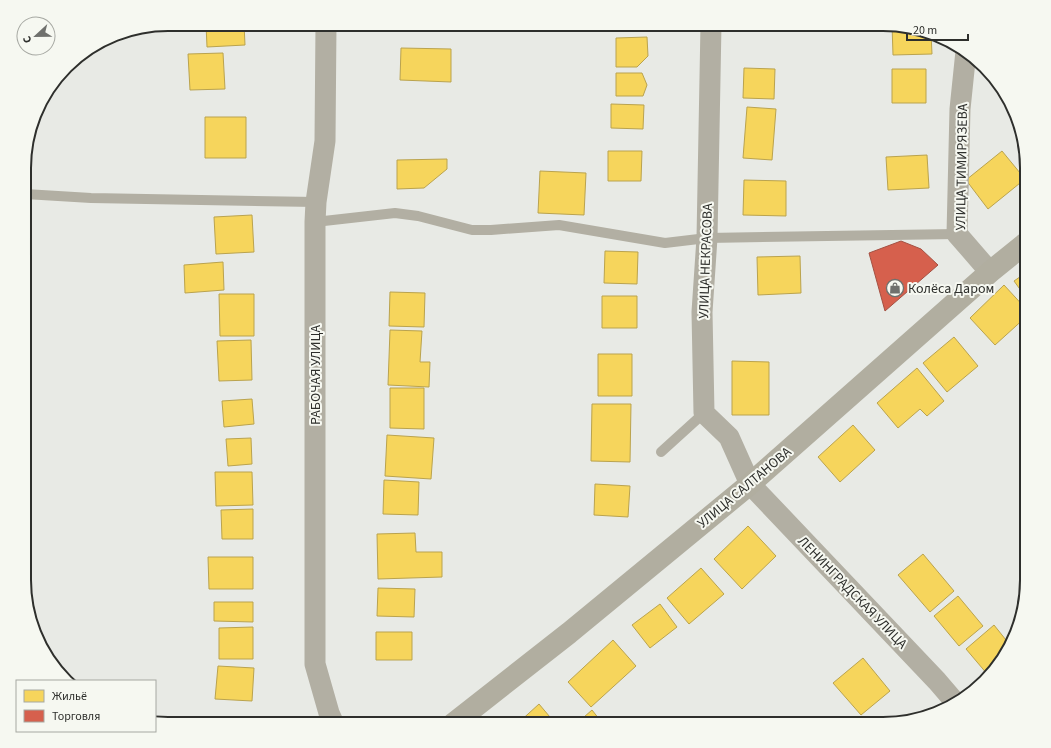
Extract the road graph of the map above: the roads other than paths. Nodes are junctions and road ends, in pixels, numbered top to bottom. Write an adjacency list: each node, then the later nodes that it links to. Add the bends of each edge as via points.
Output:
1 (326, 31): 5 (street, РАБОЧАЯ УЛИЦА, via 325,141)
2 (711, 31): 7 (street, УЛИЦА НЕКРАСОВА)
3 (965, 58): 6 (street, УЛИЦА ТИМИРЯЗЕВА, via 960,109)
4 (31, 194): 5 (lane)
5 (315, 212): 7 (lane, via 395,213 418,216 472,230 559,225 665,243); 14 (street, РАБОЧАЯ УЛИЦА, via 315,664)
6 (957, 234): 7 (lane); 9 (street, УЛИЦА ТИМИРЯЗЕВА)
7 (707, 238): 10 (street, УЛИЦА НЕКРАСОВА, via 702,312)
8 (1020, 248): 9 (main road, УЛИЦА САЛТАНОВА)
9 (990, 272): 12 (main road, УЛИЦА САЛТАНОВА)
10 (704, 413): 11 (lane); 12 (street, via 728,437)
11 (661, 452)
12 (750, 484): 13 (street, ЛЕНИНГРАДСКАЯ УЛИЦА); 15 (main road, УЛИЦА САЛТАНОВА, via 569,633)
13 (952, 698)
14 (331, 717)
15 (462, 717)

